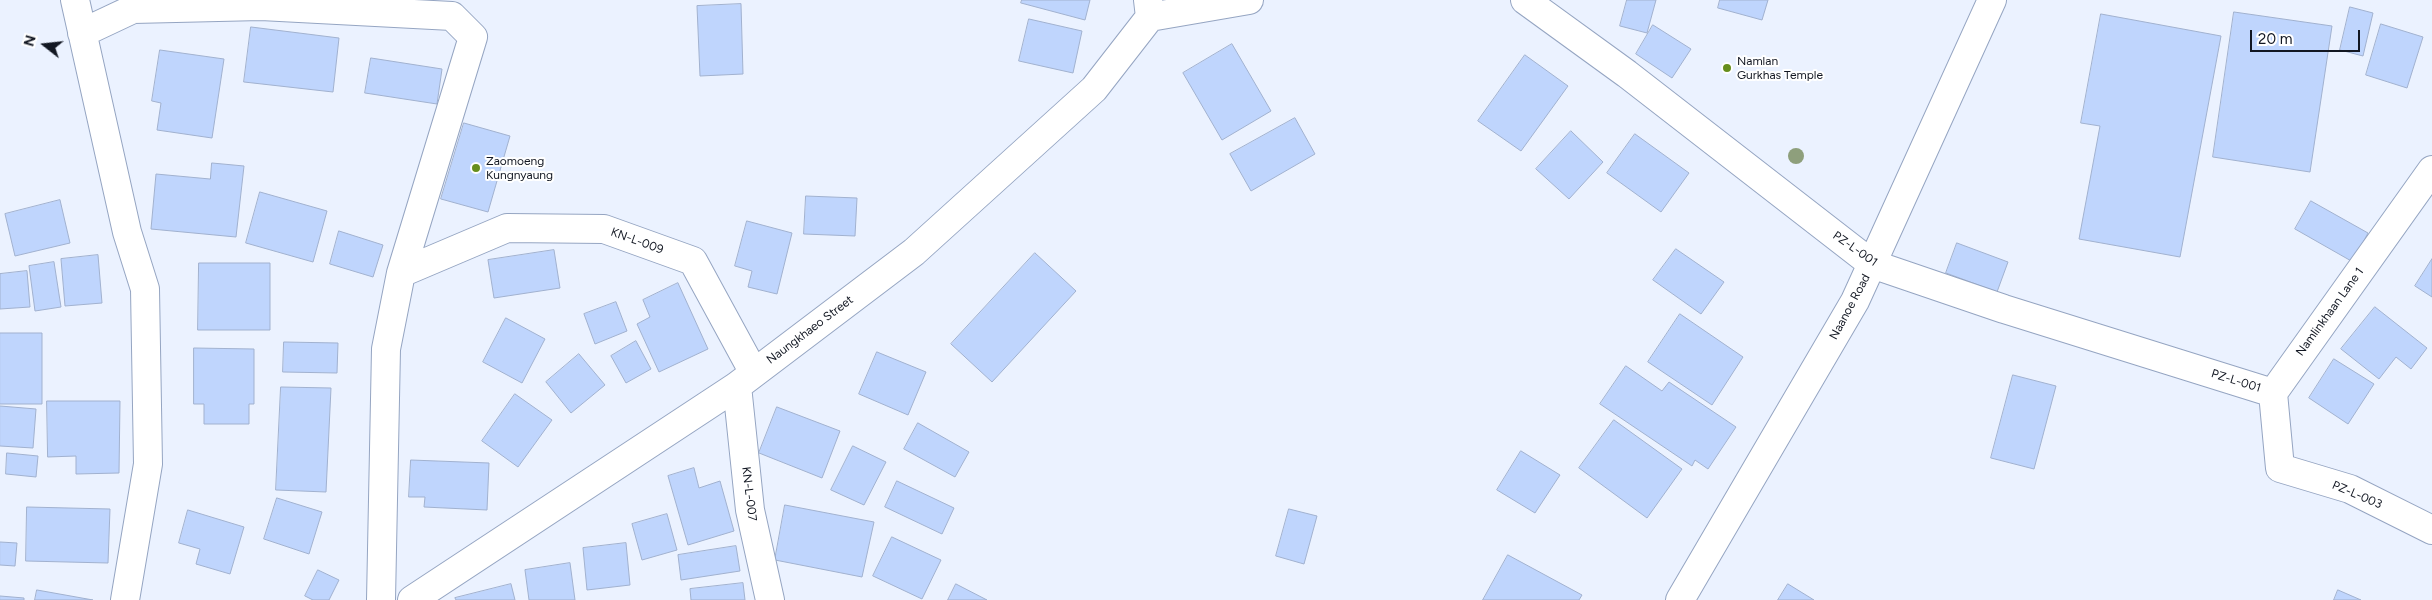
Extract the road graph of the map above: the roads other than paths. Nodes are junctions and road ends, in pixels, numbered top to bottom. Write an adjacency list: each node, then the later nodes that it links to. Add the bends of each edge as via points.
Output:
1 (75, 0): 6 (street)
2 (1249, 0): 5 (street)
3 (1525, 0): 8 (street, PZ-L-001)
4 (1992, 0): 8 (street, Naanoe Road)
5 (1149, 8): 10 (street, Naungkhaeo Street, via 1094,89 928,239)
6 (82, 33): 9 (street, via 134,8 261,6 452,16 473,37); 13 (street, via 127,232 145,289 148,464)
7 (2432, 170): 11 (street, Namlinkhaan Lane 1)
8 (1872, 264): 11 (street, PZ-L-001); 17 (street, Naanoe Road, via 1855,301)
9 (400, 273): 10 (street, KN-L-009, via 507,228 604,229 693,261); 14 (street, via 386,349)
10 (746, 379): 15 (street, Naungkhaeo Street); 16 (street, KN-L-007, via 750,510)
11 (2273, 393): 12 (street, PZ-L-003, via 2280,468 2350,490)
12 (2432, 530)
13 (125, 600)
14 (380, 600)
15 (412, 600)
16 (770, 600)
17 (1680, 600)

